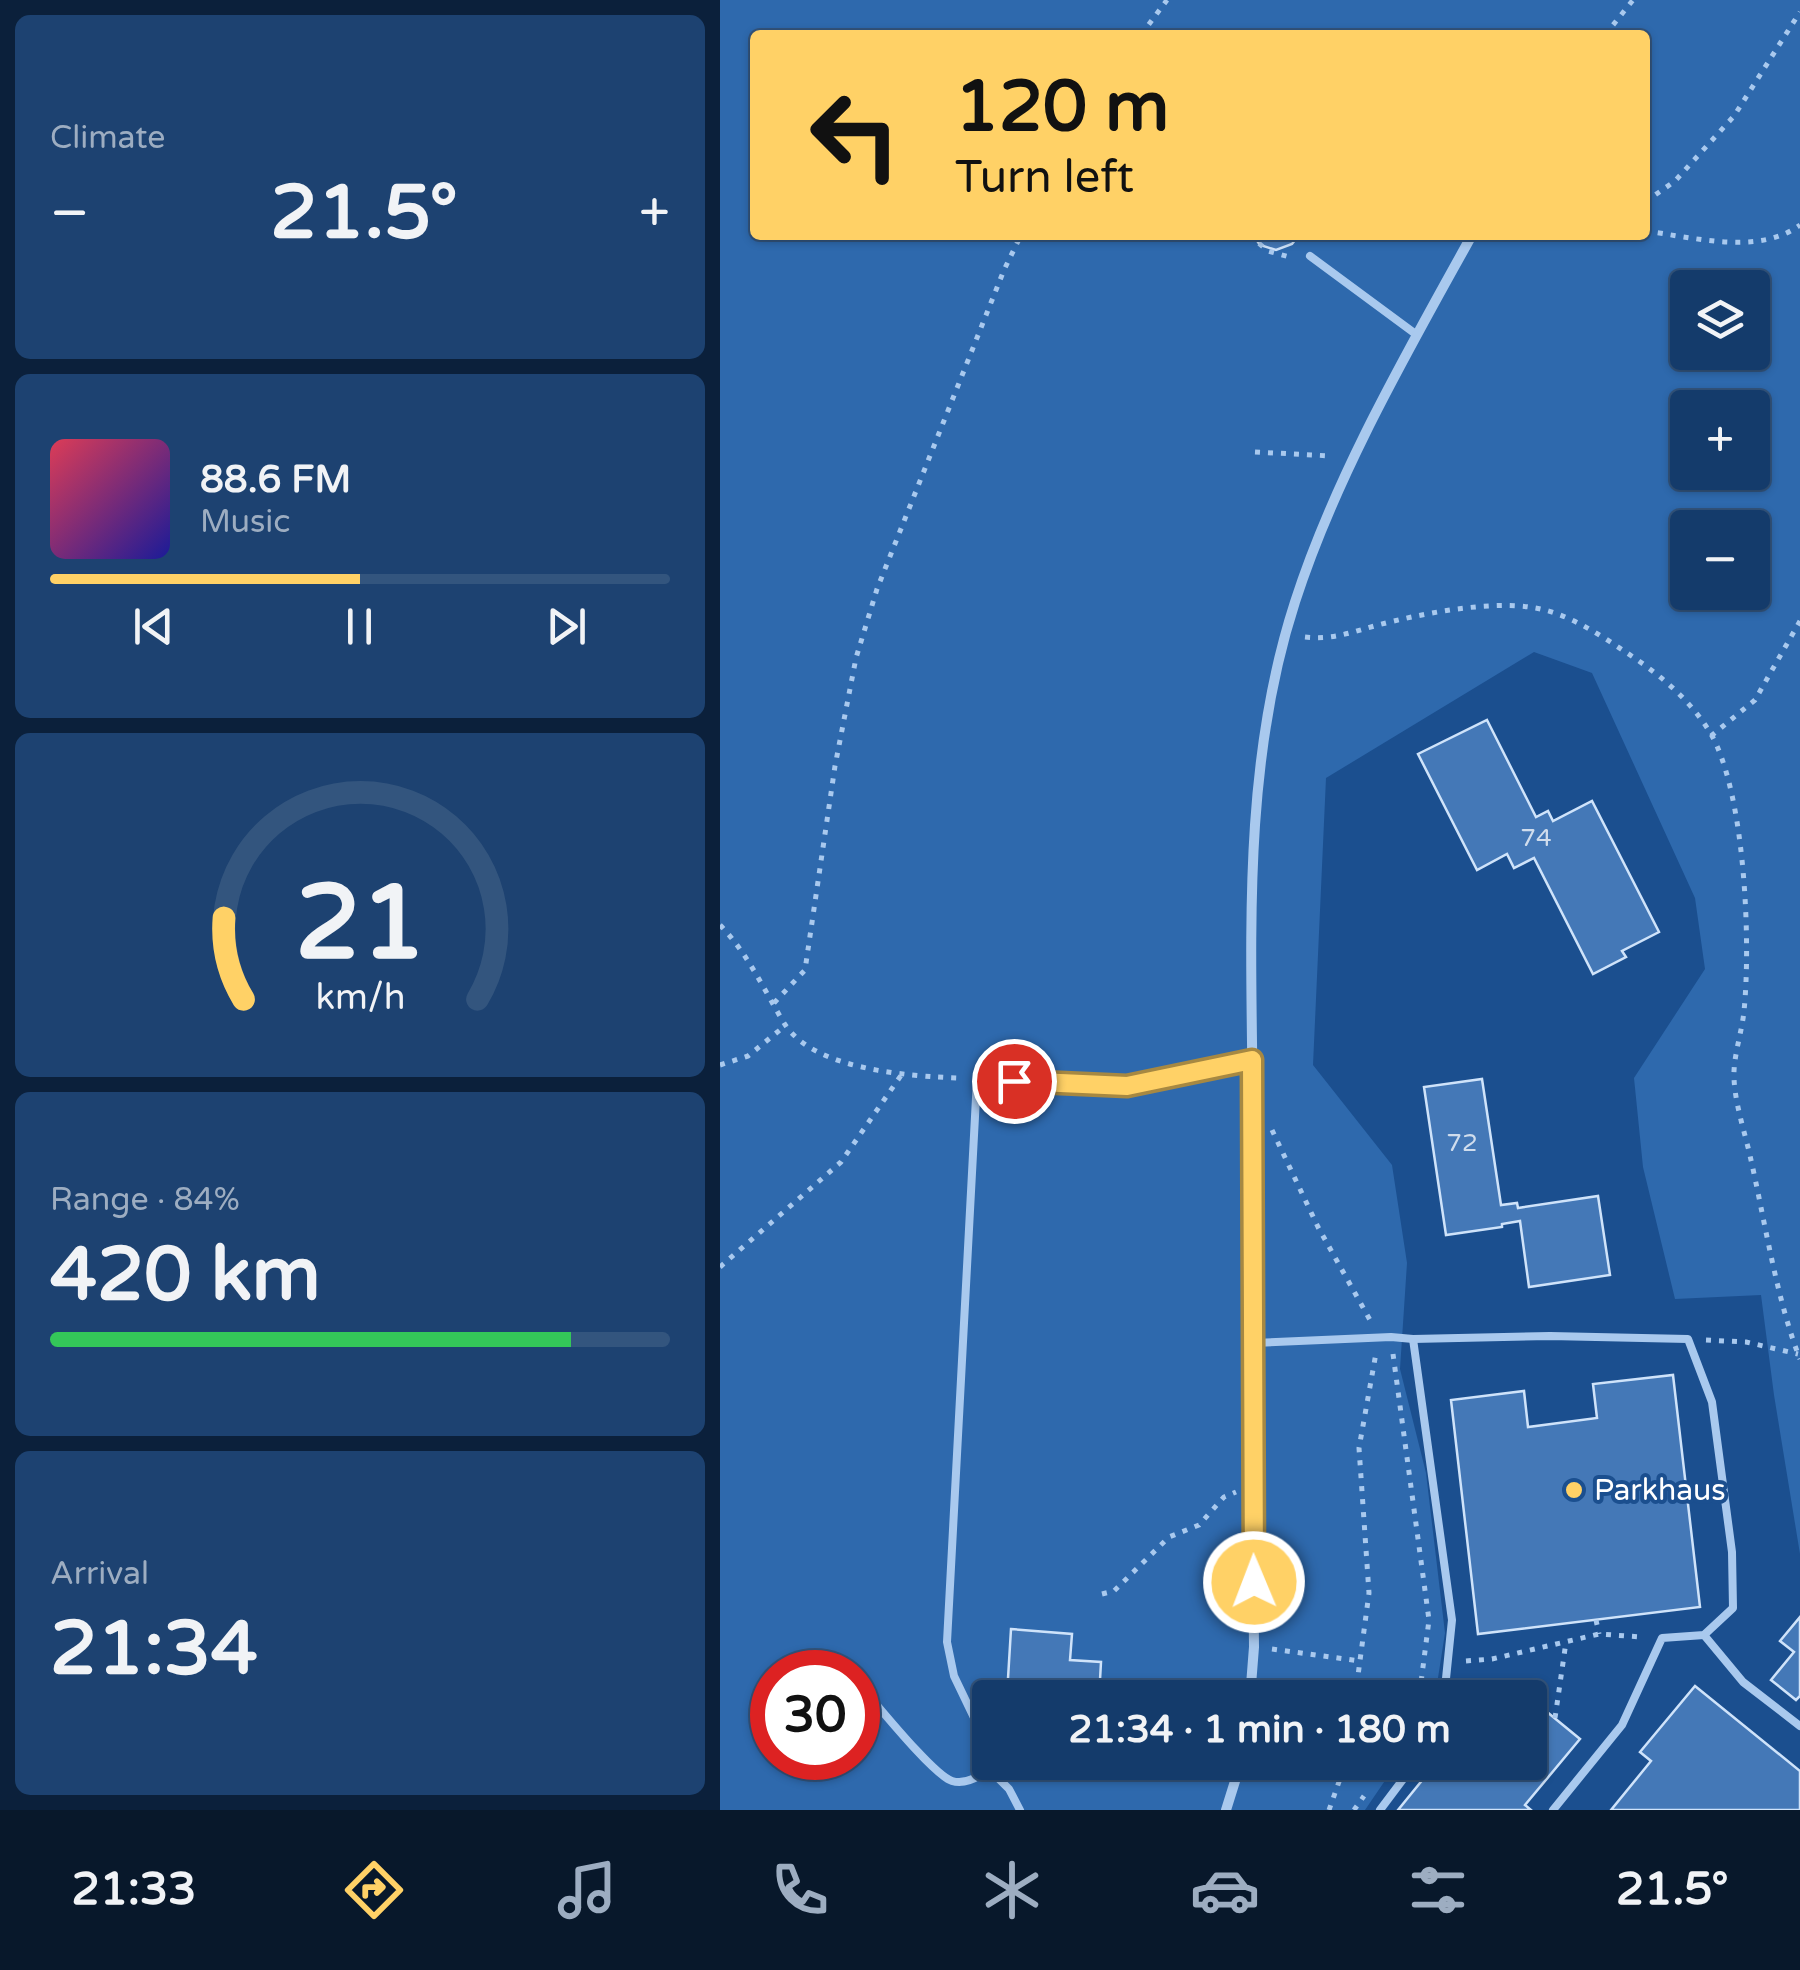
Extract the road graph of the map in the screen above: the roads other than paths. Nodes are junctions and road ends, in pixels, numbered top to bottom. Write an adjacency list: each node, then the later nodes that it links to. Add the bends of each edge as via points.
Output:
1 (1469, 240): 3 (street)
2 (1310, 256): 3 (lane)
3 (1417, 335): 4 (street, via 1354,456 1295,602 1272,691 1256,789)
4 (1252, 1060): 6 (street); 11 (lane, via 1127,1086 977,1079 947,1642)
5 (1413, 1339): 6 (lane); 7 (lane, via 1688,1339 1712,1402 1732,1552 1732,1608); 9 (lane, via 1452,1620)
6 (1254, 1343): 8 (street)
7 (1704, 1635): 12 (lane, via 1743,1682); 20 (lane, via 1662,1638 1622,1725)
8 (1251, 1680)
9 (1446, 1680)
10 (880, 1707): 13 (lane, via 935,1768 953,1782)
11 (972, 1714)
12 (1800, 1726)
13 (972, 1779)
14 (1002, 1780): 17 (lane)
15 (1235, 1780): 18 (street)
16 (1402, 1780): 19 (lane)
17 (1020, 1810)
18 (1226, 1810)
19 (1380, 1810)
20 (1553, 1810)

